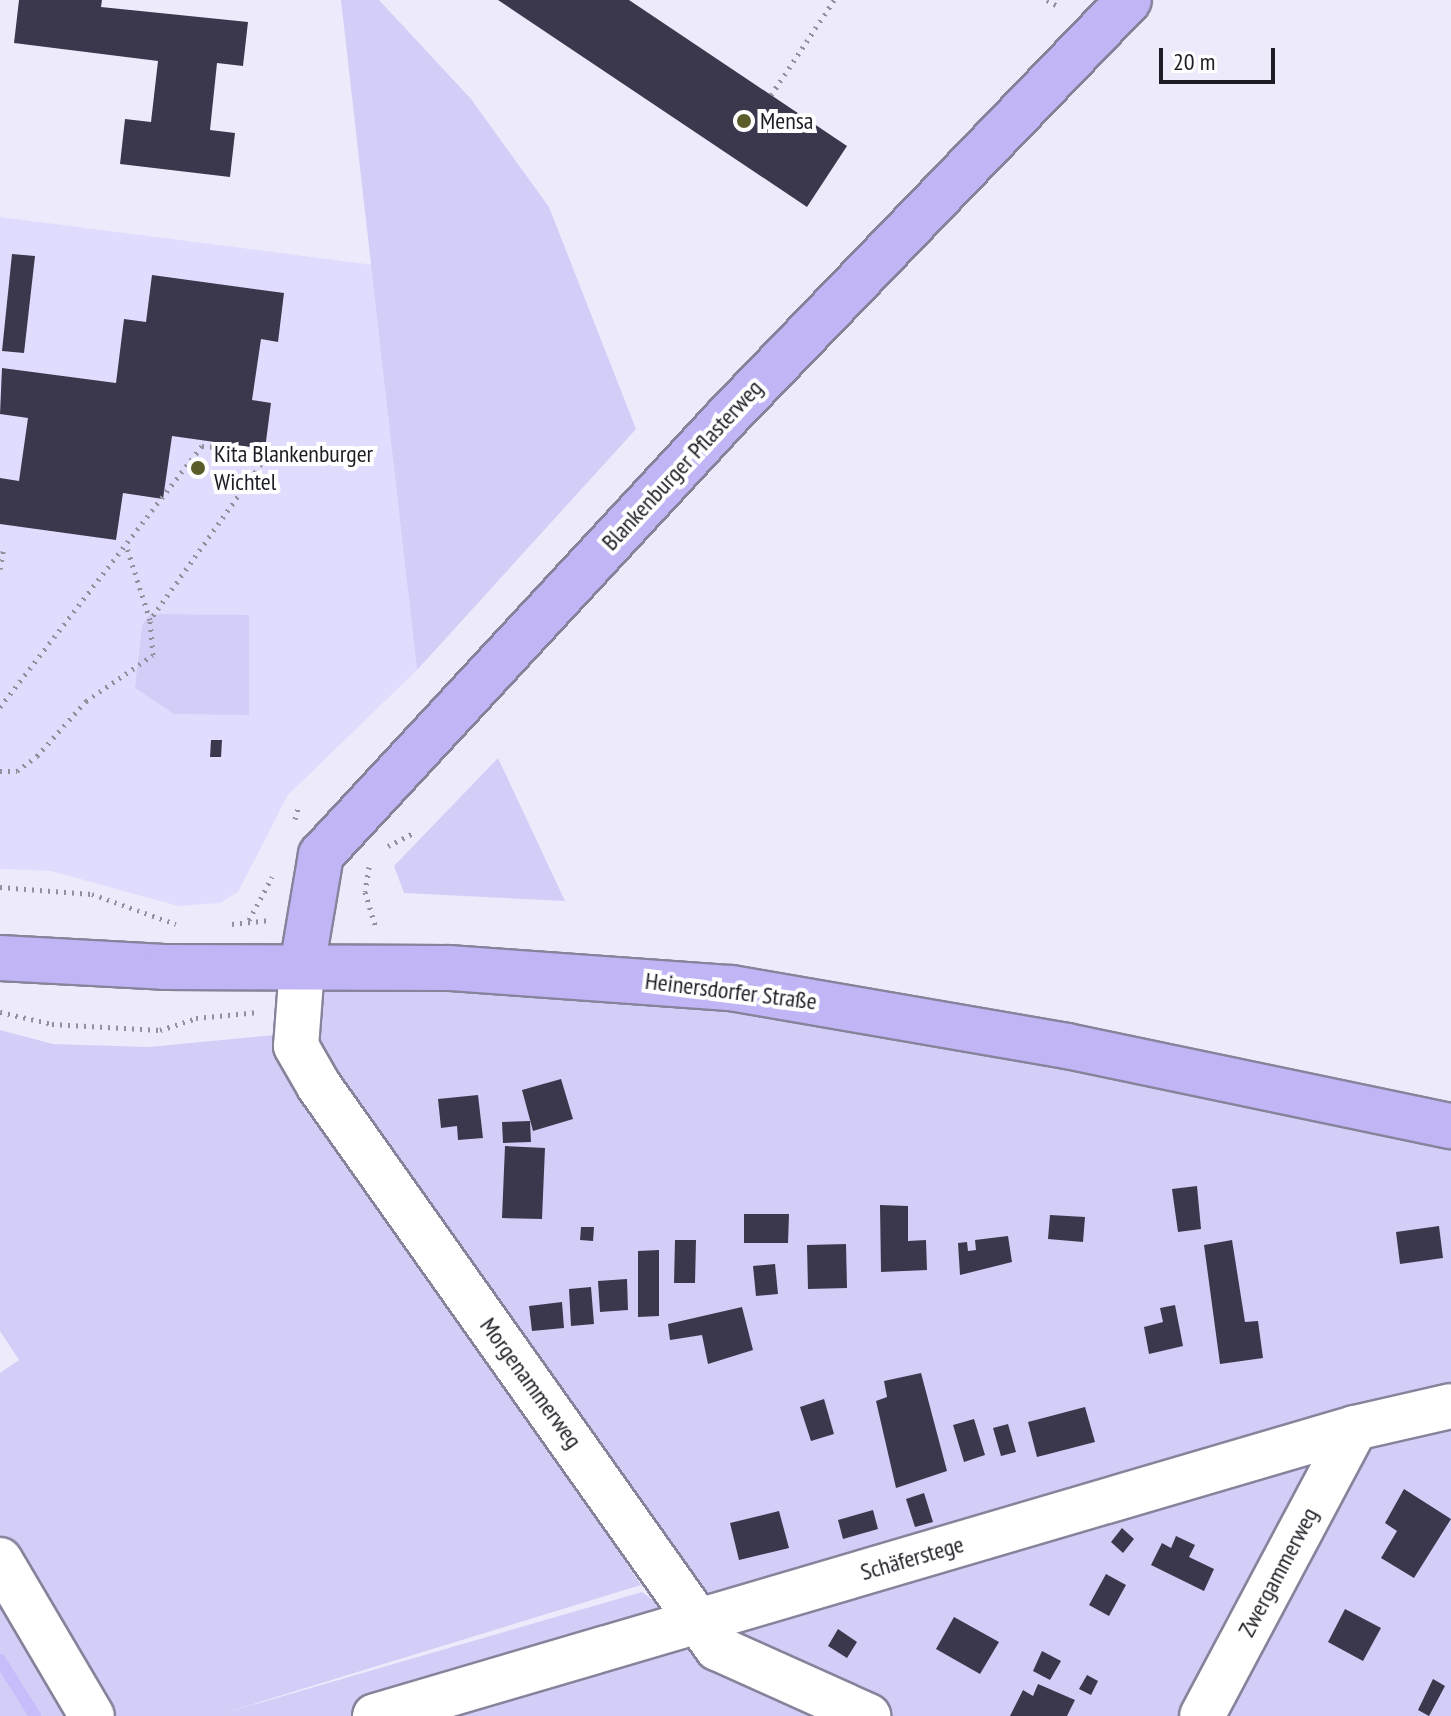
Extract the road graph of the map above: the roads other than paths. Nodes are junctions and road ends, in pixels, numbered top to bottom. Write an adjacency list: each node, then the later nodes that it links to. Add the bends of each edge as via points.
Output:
1 (1129, 0): 3 (main road, Blankenburger Pflasterweg, via 727,417 321,855)
2 (0, 958): 3 (main road, Heinersdorfer Straße)
3 (302, 967): 4 (main road, Heinersdorfer Straße, via 544,973 731,988 1052,1043); 8 (lane, Morgenammerweg, via 296,1046 319,1086)
4 (1451, 1126)
5 (1451, 1406): 6 (lane, Schäferstege)
6 (1355, 1428): 8 (lane, Schäferstege); 12 (lane, Zwergammerweg)
7 (0, 1560): 9 (lane)
8 (700, 1621): 10 (lane, Schäferstege); 11 (lane, Morgenammerweg, via 717,1648)
9 (92, 1716)
10 (375, 1716)
11 (868, 1716)
12 (1202, 1716)

